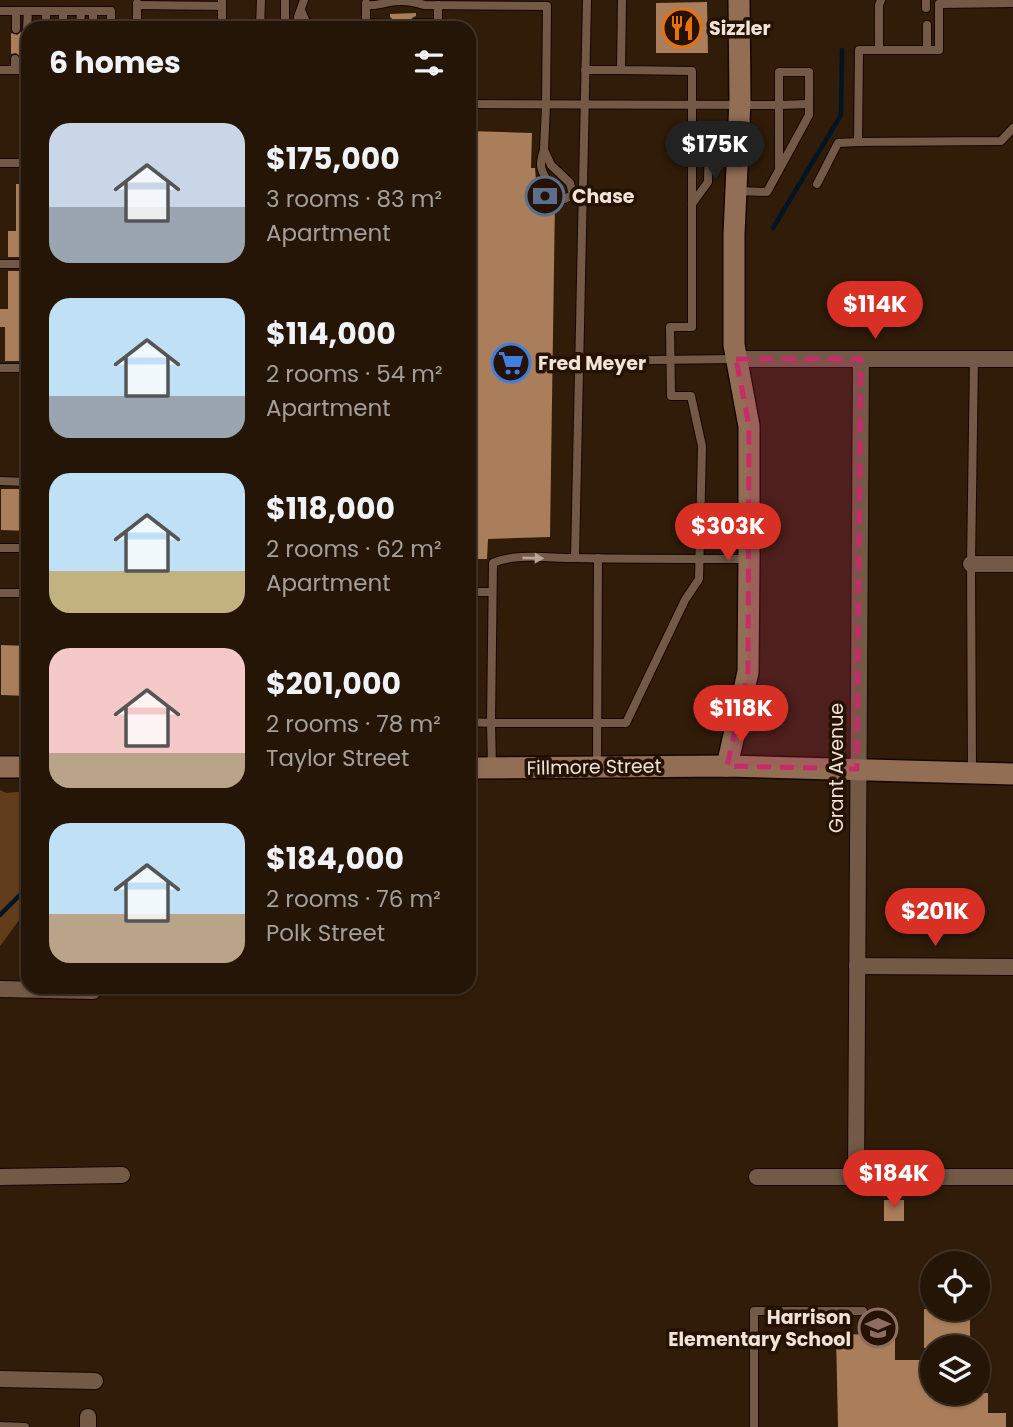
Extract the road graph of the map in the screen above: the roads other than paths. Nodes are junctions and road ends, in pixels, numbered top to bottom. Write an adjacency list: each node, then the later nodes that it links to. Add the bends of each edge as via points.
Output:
1 (261, 0): 31 (lane)
2 (285, 0): 32 (lane)
3 (304, 0): 15 (lane)
4 (587, 0): 45 (lane)
5 (622, 0): 46 (lane)
6 (739, 0): 52 (street)
7 (881, 0): 39 (lane)
8 (937, 2): 9 (lane); 40 (lane, via 939,50)
9 (962, 2): 13 (lane)
10 (137, 3): 11 (lane); 29 (lane)
11 (222, 3): 30 (lane)
12 (366, 3): 14 (lane); 35 (lane)
13 (1013, 3)
14 (438, 5): 36 (lane); 49 (lane, via 547,6)
15 (300, 10): 33 (lane); 34 (lane)
16 (0, 11): 17 (lane)
17 (16, 11): 18 (lane); 38 (lane)
18 (27, 11): 19 (lane); 23 (lane)
19 (46, 11): 20 (lane); 24 (lane)
20 (63, 11): 21 (lane); 25 (lane)
21 (80, 11): 22 (lane); 26 (lane)
22 (93, 11): 27 (lane); 28 (lane, via 111,11)
23 (27, 21)
24 (46, 21)
25 (63, 21)
26 (80, 21)
27 (93, 21)
28 (111, 21)
29 (137, 21)
30 (222, 21)
31 (260, 21)
32 (285, 21)
33 (298, 21)
34 (305, 21)
35 (366, 21)
36 (438, 21)
37 (927, 25): 40 (lane)
38 (16, 29)
39 (879, 50): 40 (lane); 56 (lane, via 859,50)
40 (927, 50)
41 (15, 59): 43 (lane)
42 (0, 70): 43 (lane)
43 (15, 70): 44 (lane)
44 (21, 70)
45 (585, 70): 46 (lane); 50 (lane)
46 (621, 70): 51 (lane, via 692,71)
47 (476, 104): 49 (lane)
48 (809, 104): 53 (lane); 53 (lane, via 809,72 779,72); 60 (lane, via 809,115)
49 (546, 105): 50 (lane); 57 (lane)
50 (584, 105): 51 (lane); 66 (lane)
51 (692, 105): 52 (lane); 54 (lane)
52 (740, 105): 53 (lane); 64 (street)
53 (779, 105): 60 (lane)
54 (692, 125): 67 (lane); 67 (lane, via 709,142 708,183)
55 (1013, 128): 56 (lane, via 1001,141)
56 (858, 142): 62 (lane, via 838,143)
57 (544, 150): 61 (lane, via 540,163); 65 (lane, via 551,165 570,183)
58 (0, 163): 59 (lane)
59 (21, 163)
60 (779, 170): 64 (lane, via 767,192)
61 (547, 180)
62 (817, 184)
63 (555, 189): 65 (lane, via 564,199)
64 (736, 191): 70 (street)
65 (573, 195): 66 (lane)
66 (583, 202): 75 (lane)
67 (692, 204): 74 (lane, via 692,327 670,327)
68 (0, 264): 69 (lane)
69 (21, 264)
70 (736, 359): 71 (street); 74 (lane); 85 (street, via 748,426)
71 (861, 359): 72 (street); 101 (street, Grant Avenue)
72 (974, 359): 73 (street); 86 (lane)
73 (1013, 359)
74 (670, 360): 75 (lane); 84 (lane, via 671,396 691,396 702,446)
75 (579, 361): 82 (lane)
76 (0, 369): 77 (lane)
77 (21, 369)
78 (0, 481): 79 (lane)
79 (21, 481)
80 (0, 548): 81 (lane)
81 (21, 548)
82 (575, 558): 83 (lane); 89 (lane, one-way to 82, via 493,563 504,558)
83 (598, 558): 84 (lane); 94 (lane)
84 (699, 559): 85 (lane); 94 (lane, via 699,579 684,600 626,723)
85 (750, 559): 95 (street, via 748,672)
86 (971, 564): 87 (street); 102 (lane)
87 (1013, 564)
88 (476, 592): 89 (lane)
89 (492, 592): 93 (lane)
90 (0, 593): 91 (lane)
91 (21, 593)
92 (476, 722): 93 (lane)
93 (491, 723): 94 (lane); 100 (lane)
94 (597, 723): 98 (lane)
95 (727, 766): 98 (street, Fillmore Street); 101 (street, Fillmore Street)
96 (0, 767): 97 (street)
97 (21, 767)
98 (597, 767): 100 (street, Fillmore Street)
99 (476, 768): 100 (street, Fillmore Street)
100 (492, 768)
101 (857, 769): 102 (street, Fillmore Street); 104 (street, Grant Avenue)
102 (972, 774): 103 (street, Fillmore Street)
103 (1013, 774)
104 (857, 966): 105 (street); 112 (street, Grant Avenue)
105 (1013, 967)
106 (0, 989): 107 (street)
107 (21, 989)
108 (122, 1175): 109 (street)
109 (0, 1177)
110 (757, 1177): 112 (street)
111 (1013, 1177): 112 (street)
112 (856, 1178)
113 (863, 1311): 118 (lane, via 754,1311)
114 (0, 1379): 115 (street)
115 (95, 1381)
116 (0, 1426): 117 (lane)
117 (25, 1427)
118 (754, 1427)

